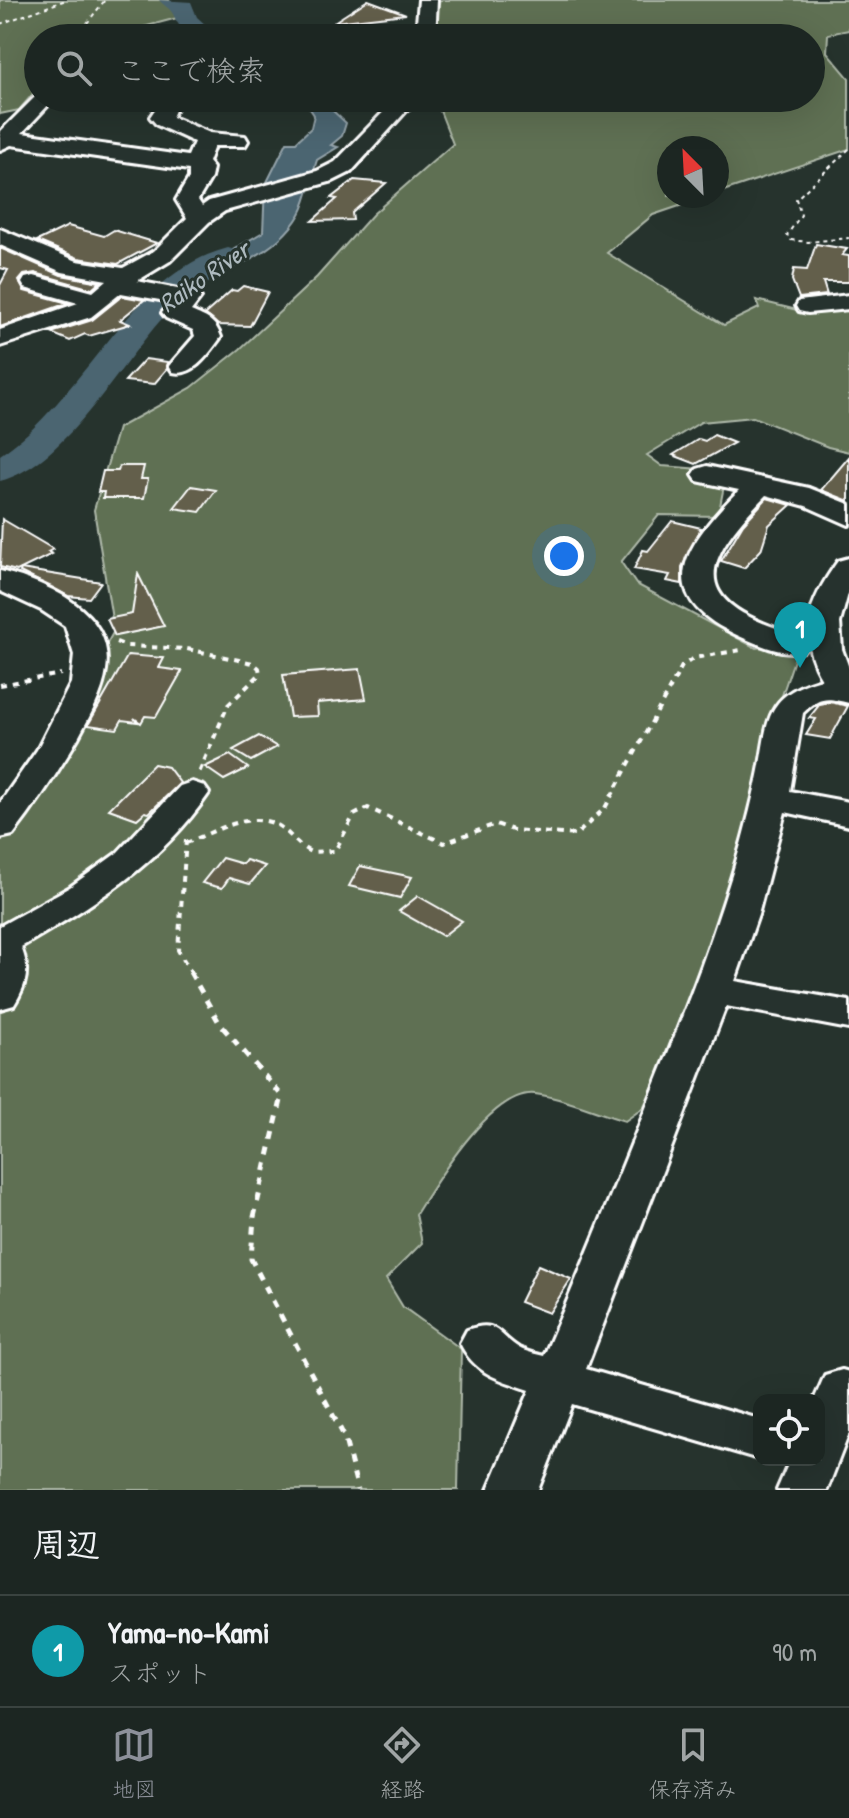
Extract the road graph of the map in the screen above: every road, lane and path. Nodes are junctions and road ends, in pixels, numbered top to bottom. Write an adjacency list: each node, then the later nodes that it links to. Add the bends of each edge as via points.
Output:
1 (66, 0): 4 (path)
2 (105, 0): 5 (path)
3 (428, 0): 6 (street)
4 (0, 24)
5 (86, 24)
6 (426, 24)
7 (32, 112): 12 (street)
8 (164, 112): 11 (street, via 164,121)
9 (395, 112): 16 (street, via 351,160 325,176 247,196)
10 (222, 117): 11 (street)
11 (199, 136): 13 (street); 15 (street)
12 (5, 141): 15 (street)
13 (237, 141)
14 (849, 149): 18 (path, via 796,199 801,215 787,235 808,242)
15 (196, 164): 16 (street, via 202,168 200,178 187,200)
16 (201, 217): 20 (street, via 162,256)
17 (0, 236): 20 (street)
18 (849, 238)
19 (34, 283): 20 (street)
20 (114, 287): 23 (street, via 63,320); 24 (street, via 189,298 175,313 204,326 208,337)
21 (849, 302): 22 (street)
22 (808, 306)
23 (0, 338)
24 (182, 366)
25 (707, 475): 26 (street)
26 (759, 486): 27 (street, via 832,505); 31 (street, via 711,542 697,585 704,598 730,619)
27 (849, 516)
28 (849, 567): 34 (street, via 829,600 823,623 829,663)
29 (0, 580): 30 (street)
30 (76, 619): 32 (street); 35 (path, via 127,646 187,649 259,668 260,674 228,705)
31 (792, 644): 39 (path, via 719,652 682,666 605,808 576,835 496,824 444,843 368,808 354,815 335,851 322,854 295,844 274,822 251,820)
32 (91, 669): 33 (path); 38 (street, via 77,706)
33 (0, 685)
34 (846, 689): 36 (street, via 802,695 791,704)
35 (192, 793): 39 (path); 40 (street, via 130,861 83,895)
36 (770, 798): 37 (street); 41 (street)
37 (848, 809)
38 (0, 827)
39 (186, 843): 50 (path, via 178,950 220,1024 282,1096 254,1217 251,1259 344,1436)
40 (0, 942): 42 (street, via 9,964 8,985)
41 (713, 990): 43 (street); 45 (street)
42 (0, 996)
43 (849, 1015)
44 (483, 1343): 45 (street, via 502,1361)
45 (557, 1380): 48 (street); 51 (street)
46 (842, 1389): 47 (street)
47 (825, 1433)
48 (753, 1437)
49 (812, 1466): 52 (street)
50 (358, 1490)
51 (513, 1490)
52 (802, 1490)

